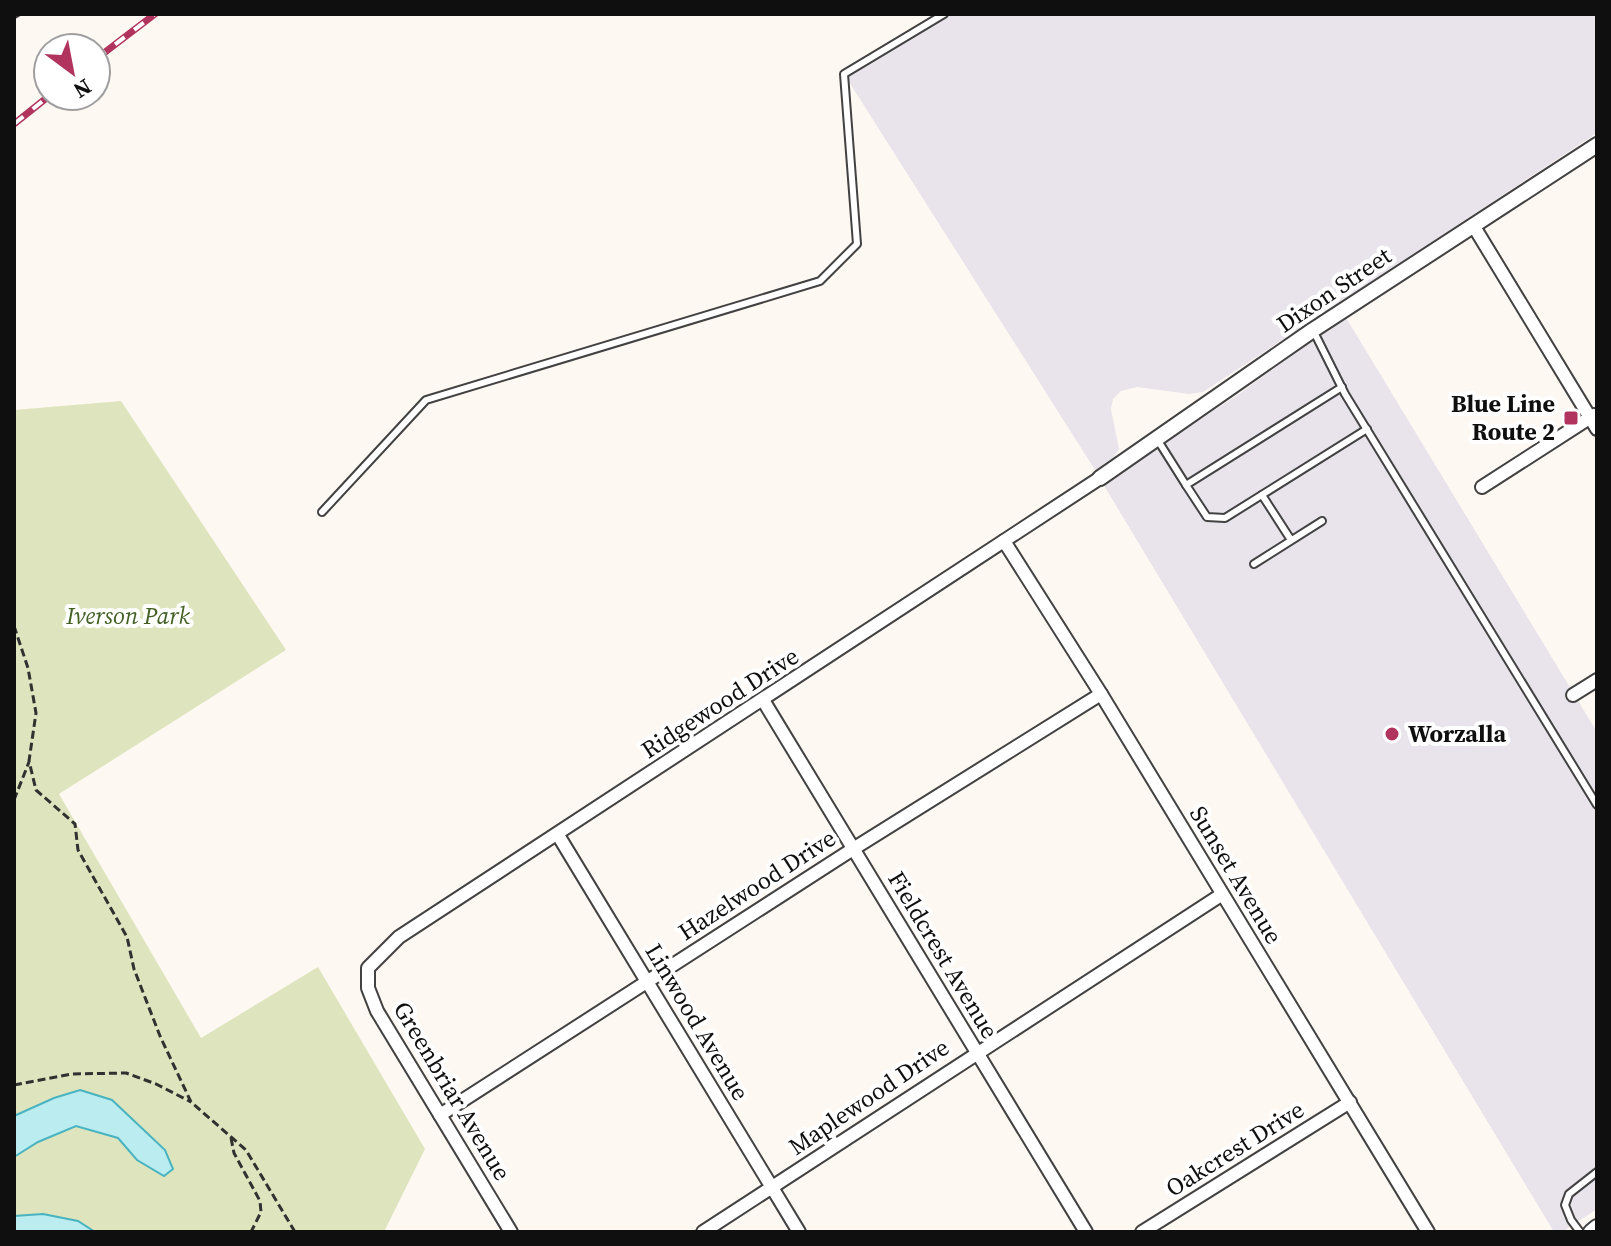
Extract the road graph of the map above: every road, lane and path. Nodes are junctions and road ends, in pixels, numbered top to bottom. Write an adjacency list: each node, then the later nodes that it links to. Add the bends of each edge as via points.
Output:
1 (21, 14): 3 (path)
2 (944, 14): 15 (lane, via 844,74 857,244 820,281 426,400)
3 (14, 18)
4 (1597, 145): 5 (street, Dixon Street)
5 (1473, 225): 6 (street, Dixon Street); 8 (street)
6 (1313, 330): 7 (lane); 10 (street, Dixon Street)
7 (1342, 387): 9 (lane); 12 (lane)
8 (1595, 420): 13 (street)
9 (1367, 429): 14 (lane); 27 (lane)
10 (1157, 439): 11 (street, Dixon Street); 12 (lane)
11 (1100, 478): 18 (street, Ridgewood Drive)
12 (1186, 485): 14 (lane, via 1207,517 1225,518)
13 (1482, 487)
14 (1262, 495): 17 (lane)
15 (322, 512)
16 (1322, 521): 17 (lane)
17 (1291, 540): 19 (lane)
18 (1004, 541): 22 (street, Sunset Avenue); 24 (street, Ridgewood Drive)
19 (1254, 564)
20 (14, 626): 25 (path, via 36,713)
21 (1597, 680): 23 (street)
22 (1101, 694): 29 (street, Hazelwood Drive); 30 (street, Sunset Avenue)
23 (1573, 695)
24 (763, 700): 28 (street, Ridgewood Drive); 29 (street, Fieldcrest Avenue)
25 (29, 761): 26 (path); 35 (path, via 36,790 75,824 78,850 127,937 134,969)
26 (14, 800)
27 (1597, 805)
28 (558, 835): 31 (street, Ridgewood Drive, via 399,937); 32 (street, Linwood Avenue)
29 (853, 849): 32 (street, Hazelwood Drive); 33 (street, Fieldcrest Avenue)
30 (1221, 895): 33 (street, Maplewood Drive); 36 (street, Sunset Avenue)
31 (368, 968): 37 (street, Greenbriar Avenue, via 368,988 377,1011)
32 (647, 983): 37 (street, Hazelwood Drive); 40 (street, Linwood Avenue)
33 (976, 1052): 40 (street, Maplewood Drive); 47 (street, Fieldcrest Avenue)
34 (14, 1085): 35 (path, via 72,1074 126,1073)
35 (191, 1102): 38 (path)
36 (1350, 1102): 48 (street, Oakcrest Drive); 49 (street, Sunset Avenue)
37 (440, 1115): 44 (street, Greenbriar Avenue)
38 (231, 1137): 42 (path, via 260,1201 261,1212); 43 (path, via 246,1150)
39 (1597, 1172): 50 (lane, via 1569,1194 1565,1205)
40 (772, 1188): 45 (street, Maplewood Drive); 46 (street, Linwood Avenue)
41 (1597, 1227): 51 (street)
42 (251, 1232)
43 (295, 1232)
44 (511, 1232)
45 (703, 1232)
46 (799, 1232)
47 (1086, 1232)
48 (1142, 1232)
49 (1428, 1232)
50 (1580, 1232)
51 (1591, 1232)

